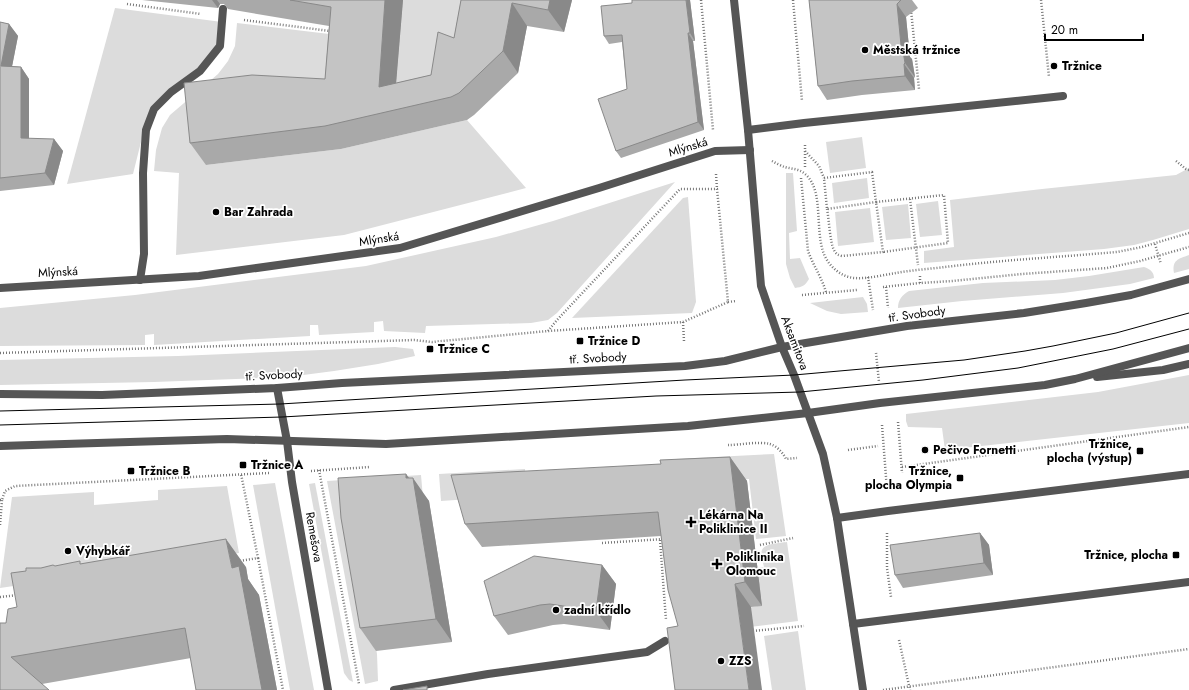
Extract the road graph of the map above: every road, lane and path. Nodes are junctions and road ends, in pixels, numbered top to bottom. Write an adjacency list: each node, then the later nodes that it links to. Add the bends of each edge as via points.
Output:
1 (701, 0): 12 (path)
2 (734, 0): 11 (street, Aksamitova)
3 (793, 0): 10 (path)
4 (1041, 0): 9 (path)
5 (223, 8): 37 (street, via 220,46 200,71 171,92 154,109 146,130 143,173 144,254)
6 (910, 8): 7 (path)
7 (920, 94)
8 (1063, 96): 9 (street)
9 (1051, 98): 10 (street)
10 (804, 123): 11 (street); 14 (path)
11 (748, 130): 13 (street, Aksamitova)
12 (713, 133)
13 (750, 150): 37 (street, Mlýnská, via 715,151 400,248 199,276); 50 (street, Aksamitova, via 761,286)
14 (805, 150): 17 (path); 21 (path, via 819,166)
15 (1176, 161): 18 (path)
16 (785, 167): 35 (path, via 803,172 813,183 821,246 828,262 846,276)
17 (805, 167)
18 (1189, 170)
19 (716, 173): 22 (path)
20 (801, 178): 41 (path, via 808,251)
21 (824, 178): 24 (path, via 872,172); 25 (path)
22 (717, 189): 44 (path); 48 (path, via 680,189)
23 (910, 199): 24 (path); 28 (path); 28 (path, via 944,195 948,242)
24 (876, 202): 25 (path); 30 (path)
25 (827, 209): 30 (path, via 832,246 838,255)
26 (1189, 233): 27 (path)
27 (1155, 244): 31 (path); 35 (path, via 1117,252 961,265)
28 (917, 247): 30 (path); 32 (path)
29 (1189, 247): 31 (path)
30 (883, 252)
31 (1159, 256): 33 (path); 38 (path, via 1107,268)
32 (918, 265)
33 (1163, 269)
34 (920, 276): 38 (path)
35 (868, 277): 46 (path)
36 (1189, 279): 50 (street, tř. Svobody, via 1131,295 1086,303 1024,313 907,326)
37 (140, 280): 39 (street, Mlýnská)
38 (920, 283): 45 (path, via 884,287)
39 (0, 288)
40 (857, 290): 41 (path)
41 (826, 292): 42 (path)
42 (802, 295)
43 (736, 301): 44 (path)
44 (728, 302): 47 (path)
45 (888, 311)
46 (873, 312)
47 (684, 322): 48 (path); 49 (path)
48 (548, 331): 53 (path, via 432,342 406,340)
49 (684, 341)
50 (782, 347): 57 (street, tř. Svobody, via 725,361 685,366); 59 (street, Aksamitova)
51 (1189, 348): 56 (street)
52 (876, 349): 54 (path)
53 (0, 353)
54 (877, 362)
55 (1189, 364): 56 (street, via 1163,370)
56 (1075, 379): 59 (street, via 1045,386)
57 (277, 388): 58 (street, tř. Svobody, via 102,395); 63 (street, Remešova)
58 (0, 394)
59 (808, 413): 63 (street, via 671,427 386,444); 77 (street, Aksamitova, via 823,454)
60 (898, 421): 69 (path)
61 (882, 422): 75 (path)
62 (1189, 427): 69 (path)
63 (287, 441): 64 (street, via 227,439); 97 (street, Remešova)
64 (0, 446)
65 (878, 446): 66 (path)
66 (848, 450)
67 (797, 458): 68 (path)
68 (786, 459)
69 (902, 467): 73 (path)
70 (319, 470): 95 (path)
71 (272, 473): 72 (path)
72 (241, 474): 76 (path, via 15,486 5,491); 84 (path)
73 (902, 474)
74 (1189, 474): 77 (street)
75 (886, 477)
76 (1, 500): 78 (path)
77 (837, 518): 90 (street, Aksamitova)
78 (0, 525)
79 (793, 538): 83 (path)
80 (660, 539): 81 (path); 82 (path); 89 (path)
81 (665, 539)
82 (602, 543)
83 (760, 544)
84 (258, 558): 85 (path); 96 (path)
85 (237, 562)
86 (1189, 582): 90 (street)
87 (24, 594): 88 (path)
88 (0, 597)
89 (666, 615)
90 (853, 624): 99 (street, Aksamitova)
91 (804, 626): 92 (path)
92 (749, 632)
93 (665, 641): 98 (street, via 647,652)
94 (1189, 649): 100 (path)
95 (359, 684)
96 (283, 690)
97 (328, 690)
98 (394, 690)
99 (863, 690)
100 (881, 690)

